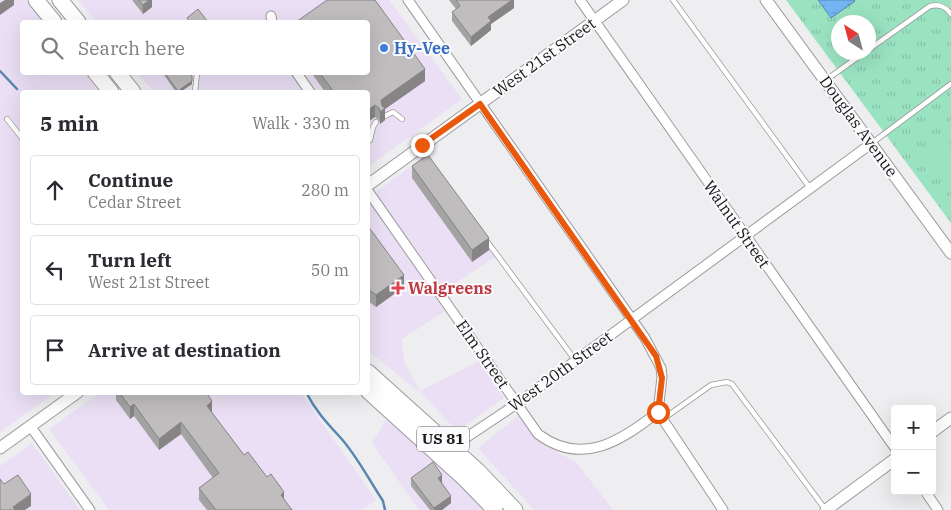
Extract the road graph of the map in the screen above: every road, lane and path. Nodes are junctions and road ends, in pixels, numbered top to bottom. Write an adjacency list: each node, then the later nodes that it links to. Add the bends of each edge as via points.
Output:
1 (36, 0): 9 (highway)
2 (60, 0): 10 (highway)
3 (408, 0): 24 (street)
4 (580, 0): 11 (street, Walnut Street)
5 (623, 0): 11 (street, West 21st Street)
6 (673, 0): 33 (lane)
7 (766, 0): 18 (street, Douglas Avenue)
8 (951, 14): 12 (lane, via 943,7 930,6)
9 (52, 20)
10 (76, 20)
11 (594, 21): 24 (street, West 21st Street); 36 (street, Walnut Street)
12 (876, 44)
13 (854, 60): 18 (lane)
14 (97, 75): 20 (highway)
15 (120, 75): 21 (highway)
16 (197, 75): 22 (lane)
17 (298, 75): 23 (street)
18 (826, 80): 31 (street, Douglas Avenue)
19 (951, 84): 31 (lane)
20 (109, 90)
21 (132, 90)
22 (195, 90)
23 (309, 90)
24 (480, 104): 32 (street, West 21st Street, via 422,152); 38 (street)
25 (385, 116): 27 (lane, via 393,112)
26 (7, 119): 29 (lane)
27 (402, 119)
28 (376, 122): 30 (lane)
29 (20, 135)
30 (370, 140)
31 (872, 143): 33 (street, West 20th Street); 37 (street, Douglas Avenue)
32 (370, 184)
33 (810, 188): 36 (street, West 20th Street)
34 (370, 193): 43 (street, Elm Street)
35 (482, 234): 39 (lane)
36 (745, 236): 38 (street, West 20th Street); 48 (street, Walnut Street)
37 (951, 254)
38 (631, 319): 39 (street, West 20th Street); 44 (street, via 661,368)
39 (575, 360): 43 (street, West 20th Street)
40 (370, 374): 50 (highway, US 81)
41 (370, 393): 50 (highway, US 81)
42 (74, 395): 46 (street)
43 (518, 403): 44 (street, Elm Street, via 538,434 570,450 614,442); 50 (street, West 20th Street)
44 (660, 416): 56 (street); 57 (lane, via 711,385 732,384)
45 (951, 418): 47 (street)
46 (31, 427): 49 (street); 53 (street)
47 (936, 429)
48 (891, 442)
49 (0, 448)
50 (446, 452): 54 (highway, US 81); 55 (highway, US 81)
51 (891, 462): 57 (street)
52 (928, 495): 58 (street)
53 (90, 510)
54 (495, 510)
55 (515, 510)
56 (723, 510)
57 (826, 510)
58 (938, 510)

